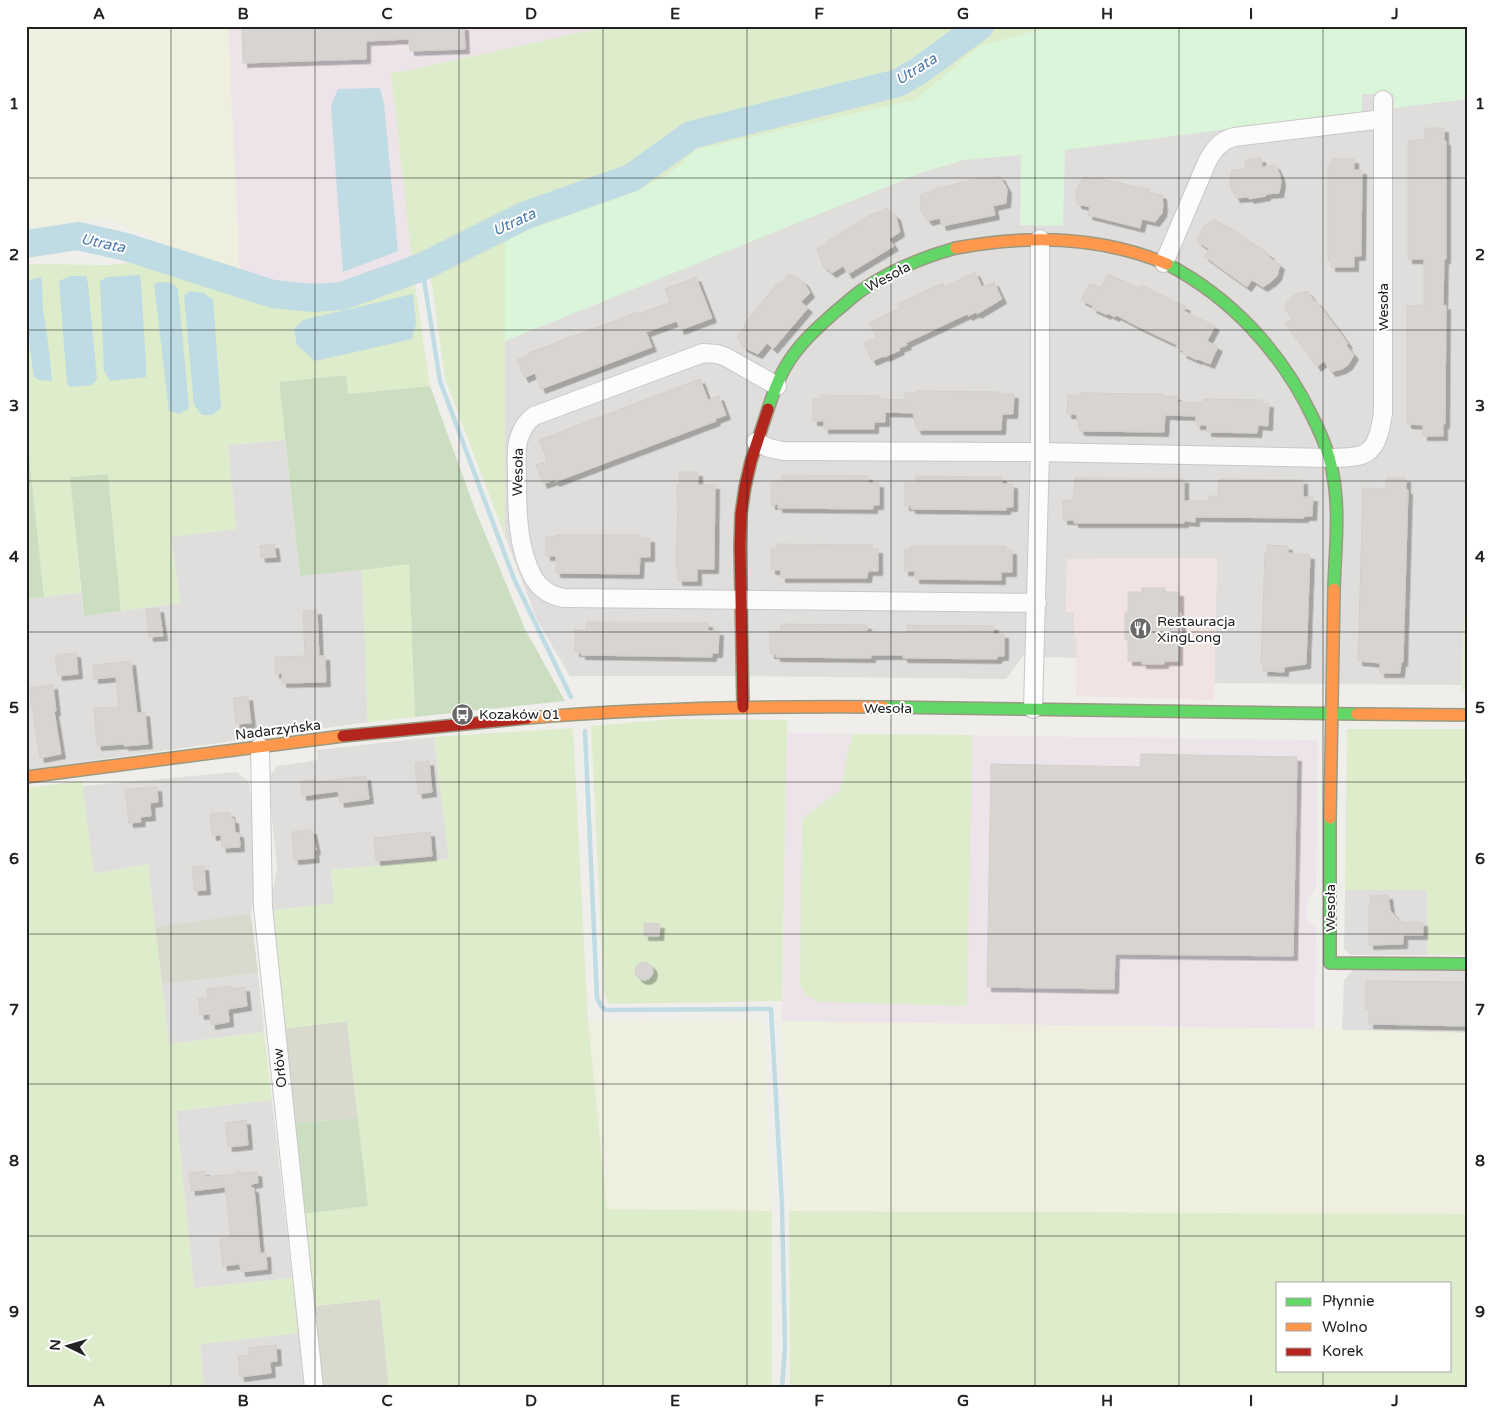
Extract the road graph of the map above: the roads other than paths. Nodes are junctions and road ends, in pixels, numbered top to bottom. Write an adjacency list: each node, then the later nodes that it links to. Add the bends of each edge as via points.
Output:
1 (1383, 100): 2 (street, Wesoła)
2 (1383, 119): 4 (street, via 1234,137 1220,143 1207,162); 8 (street, Wesoła, via 1381,430 1378,440 1364,454 1353,458)
3 (1040, 239): 4 (street, Wesoła, via 1097,244); 5 (street, Wesoła, via 1011,239 933,254 894,272 863,290 820,325 789,360); 7 (street)
4 (1164, 263): 8 (street, Wesoła, via 1234,310 1271,348 1301,395)
5 (777, 386): 6 (street, Wesoła); 9 (street, Wesoła, via 726,357 703,353 534,416 522,428 518,440 520,537 533,578 543,590 564,598)
6 (756, 442): 7 (street, Wesoła, via 783,451); 9 (street, Wesoła, via 741,511)
7 (1040, 452): 8 (street, Wesoła); 10 (street)
8 (1330, 458): 13 (street, Wesoła, via 1336,525)
9 (742, 600): 10 (street, Wesoła); 11 (street, Wesoła)
10 (1037, 602): 12 (street)
11 (743, 707): 12 (street, Wesoła); 15 (street, Wesoła)
12 (1033, 709): 13 (street, Wesoła)
13 (1331, 714): 14 (street, Wesoła); 18 (street, Wesoła, via 1330,963)
14 (1468, 715)
15 (534, 716): 16 (street, Nadarzyńska, via 407,728)
16 (260, 748): 17 (street, Nadarzyńska); 19 (street, Orłów, via 263,908)
17 (26, 778)
18 (1468, 964)
19 (314, 1388)

